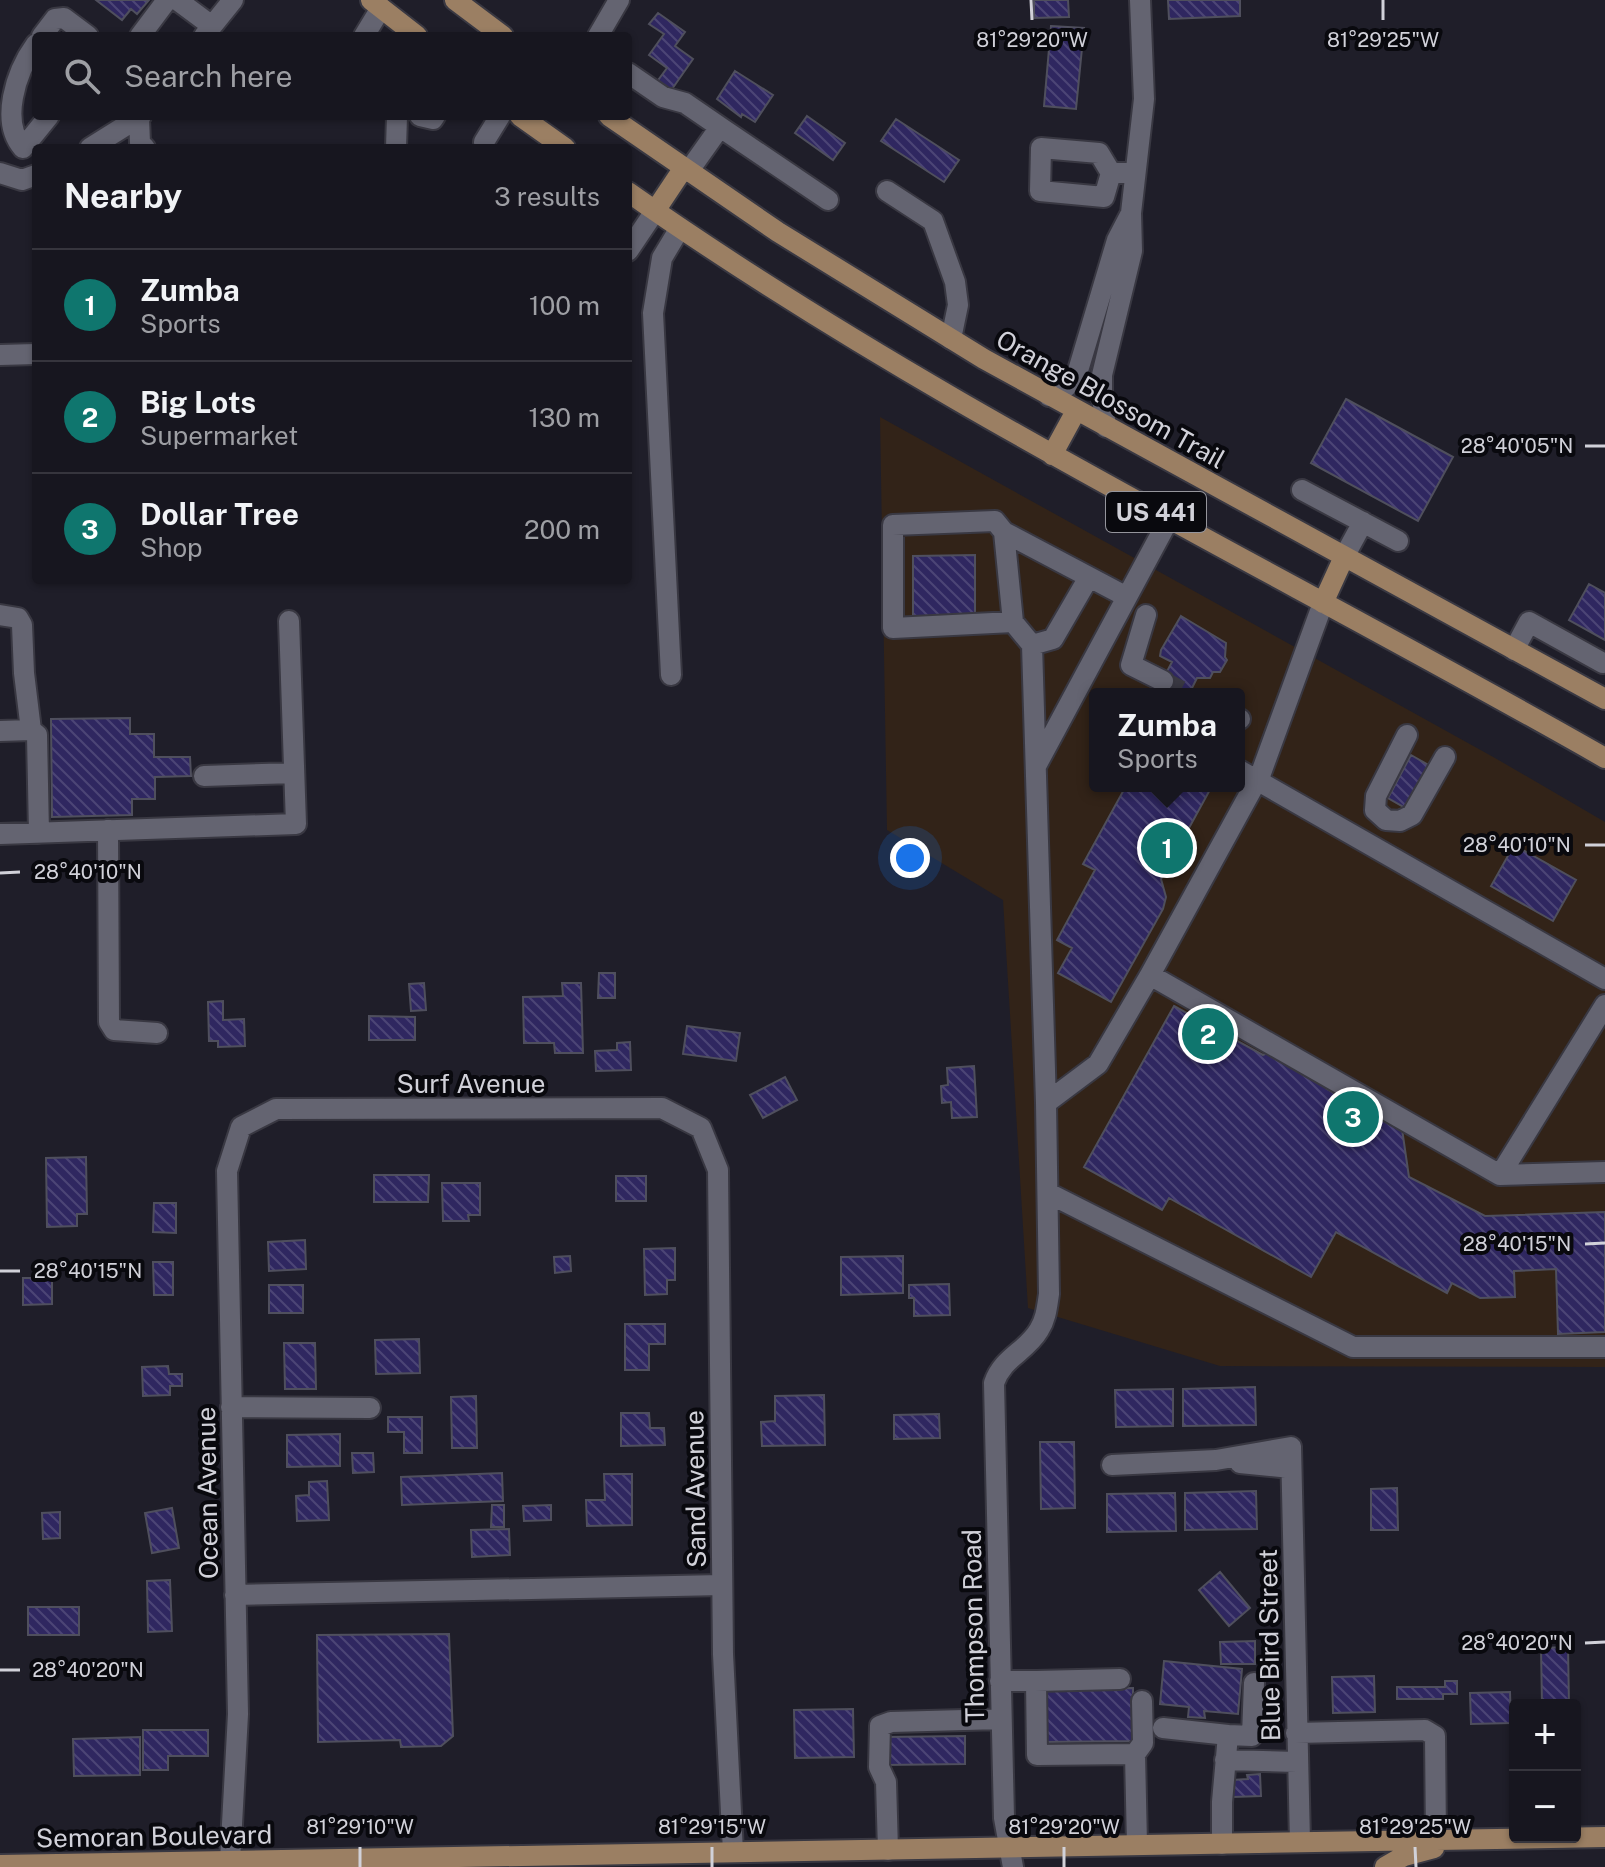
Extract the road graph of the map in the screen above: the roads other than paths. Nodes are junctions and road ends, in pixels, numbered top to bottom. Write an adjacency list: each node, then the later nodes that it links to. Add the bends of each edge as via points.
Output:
1 (167, 0): 11 (street)
2 (177, 0): 8 (street)
3 (233, 0): 8 (street)
4 (455, 0): 14 (main road)
5 (619, 0): 15 (street)
6 (1140, 0): 34 (street, via 1144,99)
7 (376, 4): 12 (street); 13 (main road)
8 (208, 31)
9 (45, 32): 10 (street, via 55,19 64,18)
10 (83, 32)
11 (143, 32)
12 (366, 32)
13 (412, 32)
14 (498, 32)
15 (600, 32)
16 (32, 51): 18 (street, via 1,101 2,123 11,141 23,148)
17 (632, 76): 25 (street)
18 (46, 120)
19 (133, 120): 26 (street)
20 (138, 120): 27 (street)
21 (397, 120): 28 (street)
22 (498, 120): 29 (street)
23 (526, 120): 30 (main road)
24 (615, 120): 31 (main road, Orange Blossom Trail / US 441)
25 (720, 127): 31 (street); 38 (street)
26 (96, 144)
27 (141, 144)
28 (396, 144)
29 (484, 144)
30 (559, 144)
31 (685, 171): 39 (main road); 43 (main road, Orange Blossom Trail / US 441)
32 (0, 173): 35 (street, via 22,180)
33 (1111, 173): 34 (street)
34 (1134, 173): 40 (street)
35 (32, 176)
36 (887, 191): 43 (street, via 933,221 955,282 958,305)
37 (632, 195): 39 (main road, US 441)
38 (828, 200)
39 (655, 211): 41 (main road, US 441); 42 (street)
40 (1131, 213): 46 (street, via 1117,240 1077,374); 48 (street, via 1132,251 1102,375)
41 (680, 228): 49 (main road, US 441, via 849,338); 66 (street, via 662,258 652,322)
42 (632, 245)
43 (951, 339): 46 (main road, Orange Blossom Trail / US 441)
44 (32, 354): 45 (street)
45 (0, 355)
46 (1049, 396): 47 (main road, Orange Blossom Trail / US 441)
47 (1076, 411): 48 (main road, Orange Blossom Trail / US 441); 49 (main road)
48 (1106, 427): 55 (main road, Orange Blossom Trail / US 441)
49 (1052, 455): 51 (main road, US 441)
50 (1302, 490): 52 (street)
51 (1169, 519): 57 (street); 58 (main road, US 441)
52 (1363, 522): 54 (street); 55 (street)
53 (1004, 532): 56 (street); 62 (street); 62 (street, via 995,521 893,525 893,628)
54 (1398, 541)
55 (1344, 557): 58 (main road); 64 (main road, Orange Blossom Trail / US 441)
56 (1089, 577): 57 (street); 63 (street, via 1053,639)
57 (1127, 597): 68 (street)
58 (1323, 603): 76 (main road, US 441); 79 (street)
59 (0, 615): 72 (street, via 18,618 22,625)
60 (1146, 615): 67 (street, via 1131,665)
61 (289, 621): 78 (street)
62 (1013, 622): 63 (street)
63 (1032, 645): 77 (street)
64 (1514, 650): 65 (street, via 1529,622); 69 (main road, Orange Blossom Trail / US 441)
65 (1604, 663): 69 (street)
66 (671, 675)
67 (1163, 681)
68 (1080, 684): 70 (street); 77 (street)
69 (1581, 686): 71 (main road, Orange Blossom Trail / US 441)
70 (1089, 688)
71 (1605, 699)
72 (31, 730): 73 (street); 83 (street, via 37,735)
73 (0, 731)
74 (1407, 735): 75 (street, via 1376,796 1375,810 1386,820 1412,815)
75 (1445, 757)
76 (1605, 758)
77 (1034, 769): 89 (street)
78 (294, 773): 80 (street); 82 (street, via 296,824)
79 (1248, 775): 86 (street)
80 (204, 776)
81 (1240, 792): 85 (street)
82 (108, 830): 83 (street); 88 (street, via 109,1022 114,1030)
83 (39, 833): 84 (street)
84 (0, 834)
85 (1150, 975): 89 (street, via 1098,1064); 93 (street)
86 (1605, 979)
87 (1605, 1005): 93 (street)
88 (157, 1033)
89 (1046, 1103): 94 (street)
90 (241, 1127): 91 (street, Surf Avenue, via 276,1109 662,1108); 96 (street, Ocean Avenue, via 227,1171)
91 (701, 1128): 101 (street, Sand Avenue, via 718,1170)
92 (1605, 1172): 93 (street)
93 (1500, 1175)
94 (1048, 1193): 95 (street, via 1353,1347); 104 (street, Thompson Road, via 1046,1314 1038,1333 1000,1368 994,1383)
95 (1605, 1347)
96 (231, 1407): 97 (street); 102 (street, Ocean Avenue)
97 (370, 1408)
98 (1216, 1460): 99 (street); 100 (street); 100 (street, Blue Bird Street, via 1291,1447)
99 (1112, 1465)
100 (1291, 1468): 110 (street, Blue Bird Street)
101 (722, 1585): 102 (street); 122 (street, Sand Avenue)
102 (235, 1595): 124 (street, Ocean Avenue, via 238,1714)
103 (1120, 1679): 105 (street)
104 (1000, 1681): 105 (street); 108 (street, Thompson Road)
105 (1036, 1681): 112 (street, via 1037,1755)
106 (1254, 1683): 111 (street, via 1252,1736)
107 (1142, 1701): 112 (street, via 1143,1743)
108 (1001, 1719): 121 (street, via 880,1726); 123 (street, Thompson Road, via 1004,1818)
109 (1163, 1728): 111 (street)
110 (1296, 1733): 114 (street, Blue Bird Street); 116 (street, via 1432,1733)
111 (1228, 1735): 113 (street)
112 (1135, 1754): 120 (street)
113 (1225, 1760): 114 (street); 119 (street)
114 (1297, 1762): 118 (street, Blue Bird Street)
115 (1605, 1837): 117 (main road, Semoran Boulevard)
116 (1436, 1840): 117 (main road, Semoran Boulevard); 118 (main road, Semoran Boulevard)
117 (1469, 1840): 126 (main road, via 1404,1856)
118 (1300, 1842): 119 (main road, Semoran Boulevard)
119 (1222, 1844): 120 (main road, Semoran Boulevard)
120 (1137, 1845): 123 (main road, Semoran Boulevard)
121 (888, 1850): 122 (main road, Semoran Boulevard); 123 (main road, Semoran Boulevard)
122 (733, 1852): 124 (main road, Semoran Boulevard)
123 (1011, 1857)
124 (229, 1864): 125 (main road, Semoran Boulevard)
125 (0, 1865)
126 (1385, 1867)

